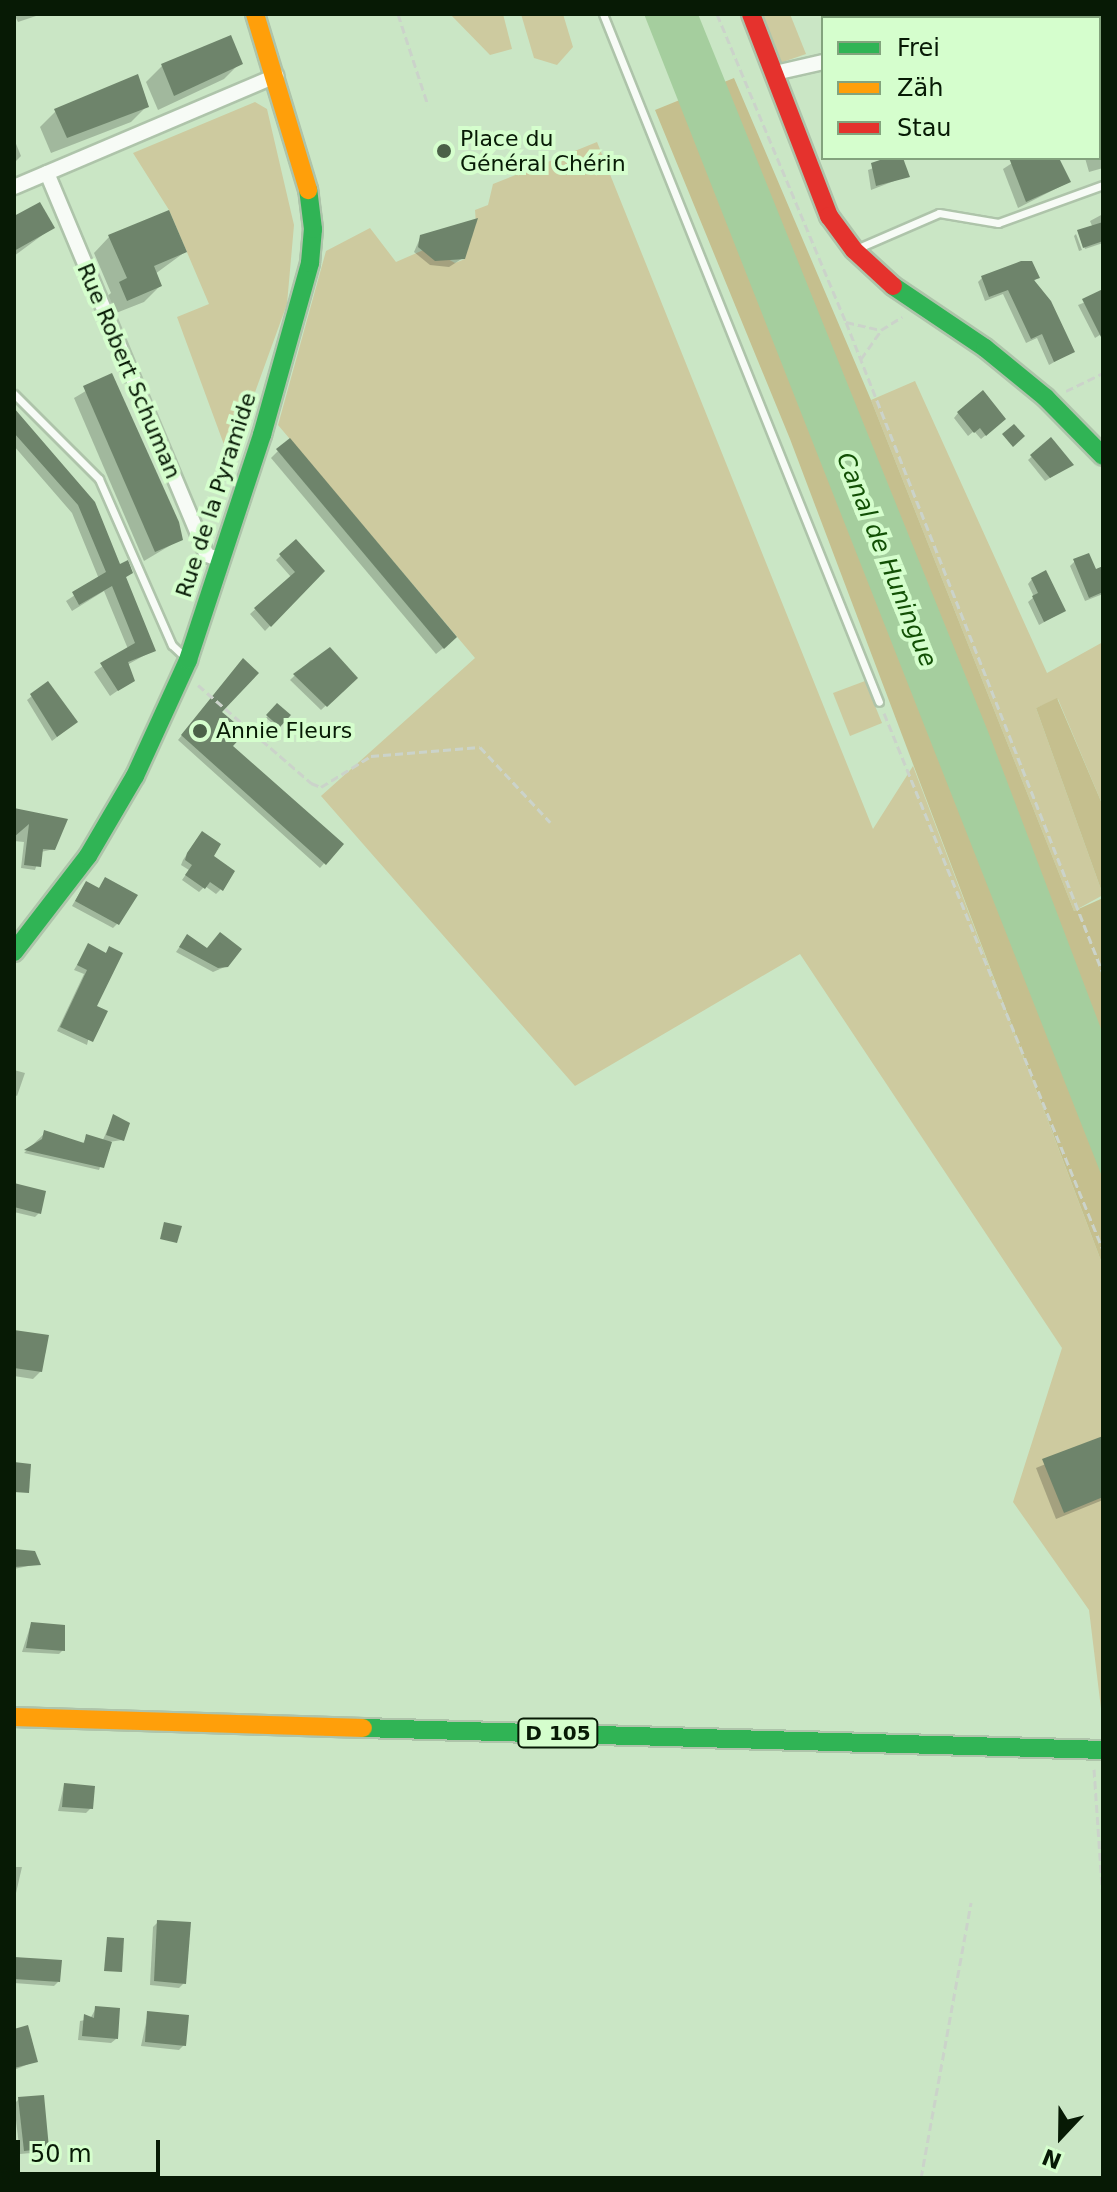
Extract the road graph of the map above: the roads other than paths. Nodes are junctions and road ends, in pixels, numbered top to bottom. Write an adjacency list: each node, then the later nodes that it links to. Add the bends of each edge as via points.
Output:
1 (255, 14): 6 (street, Rue de la Pyramide)
2 (603, 14): 15 (lane)
3 (751, 14): 5 (street)
4 (821, 62): 5 (street)
5 (775, 73): 10 (street, via 829,216)
6 (276, 76): 7 (street); 13 (street, Rue de la Pyramide, via 305,171 313,229 310,263)
7 (47, 173): 9 (street); 13 (street, Rue Robert Schuman, via 207,555)
8 (1103, 185): 10 (lane, via 998,223 939,213)
9 (14, 187)
10 (854, 250): 12 (street, via 882,279 985,348 1049,401)
11 (14, 394): 14 (lane, via 99,479)
12 (1103, 456)
13 (221, 560): 14 (street, Rue de la Pyramide)
14 (185, 667): 16 (street, Rue de la Pyramide, via 135,776 88,856)
15 (879, 702)
16 (14, 952)
17 (14, 1717): 18 (street, D 105)
18 (1098, 1749)

